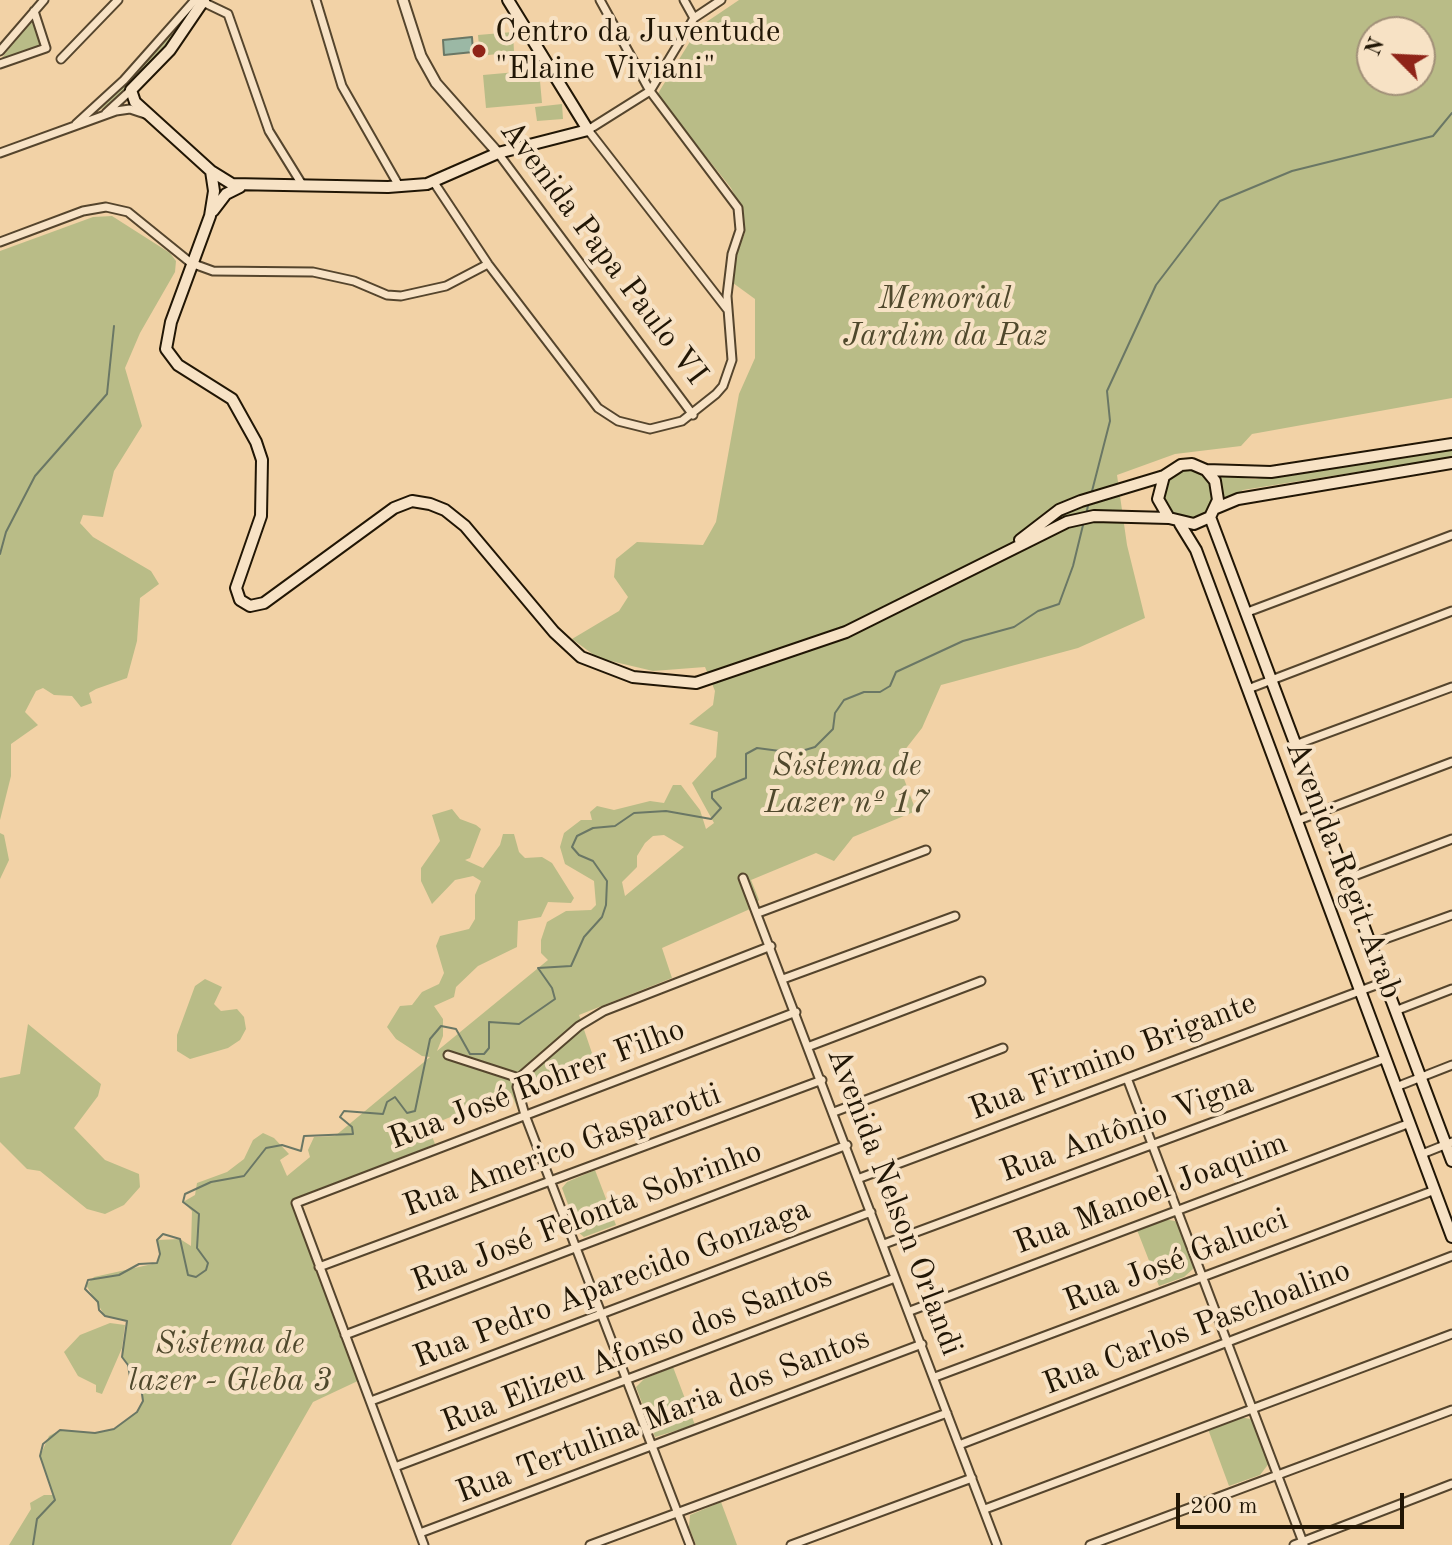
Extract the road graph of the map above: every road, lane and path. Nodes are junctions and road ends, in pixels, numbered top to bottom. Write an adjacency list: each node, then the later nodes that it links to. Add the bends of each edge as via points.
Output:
1 (44, 0): 10 (street)
2 (118, 0): 13 (street)
3 (316, 0): 27 (street, via 342,86)
4 (403, 0): 22 (street, Avenida Papa Paulo VI, via 416,44 436,83)
5 (508, 0): 20 (main road)
6 (600, 0): 16 (street)
7 (684, 0): 11 (street)
8 (721, 0): 11 (street)
9 (200, 1): 15 (main road, via 170,50); 19 (street); 25 (street, via 228,14 269,131)
10 (34, 11): 12 (street); 14 (street, via 46,48)
11 (694, 18): 16 (street)
12 (0, 51)
13 (61, 59)
14 (0, 64)
15 (131, 90): 17 (street); 18 (main road)
16 (650, 91): 20 (street); 32 (street, via 738,208 740,230)
17 (104, 114): 18 (street, via 130,109); 19 (street)
18 (148, 115): 23 (main road)
19 (76, 124): 21 (street)
20 (588, 130): 22 (main road); 32 (street)
21 (0, 153)
22 (498, 153): 24 (main road); 33 (street, Avenida Papa Paulo VI)
23 (211, 171): 26 (main road); 28 (main road)
24 (433, 181): 27 (main road); 31 (street)
25 (303, 186): 26 (main road); 27 (main road)
26 (240, 187): 28 (main road, via 226,194)
27 (399, 187)
28 (210, 216): 30 (main road)
29 (0, 242): 30 (street, via 106,207 128,212)
30 (191, 263): 31 (street, via 213,271 333,275 401,296 446,286); 42 (main road, via 166,349 178,365 232,399 262,460 261,516 236,588 240,600 250,606 264,603 394,508 421,502 445,510 465,526 581,657 633,677 696,683 846,632)
31 (488, 264): 33 (street, via 598,408 618,421 650,429)
32 (727, 309): 33 (street, via 732,330 728,376)
33 (693, 415)
34 (1452, 444): 36 (main road, via 1271,472)
35 (1452, 463): 38 (main road, via 1238,499)
36 (1206, 470): 37 (main road, via 1181,465); 38 (main road, via 1218,491)
37 (1164, 476): 39 (main road, via 1158,499); 42 (main road, via 1059,510)
38 (1212, 513): 40 (main road, via 1194,524); 44 (main road, Avenida Regit Arab)
39 (1169, 518): 40 (main road); 42 (main road, via 1085,518)
40 (1180, 524): 47 (main road, Avenida Regit Arab, via 1196,550)
41 (1452, 535): 44 (street)
42 (1009, 549)
43 (1452, 611): 45 (street)
44 (1245, 613): 45 (main road, Avenida Regit Arab)
45 (1270, 679): 47 (street); 48 (main road, Avenida Regit Arab)
46 (1452, 687): 48 (street)
47 (1248, 689): 51 (main road, Avenida Regit Arab)
48 (1295, 745): 50 (main road, Avenida Regit Arab)
49 (1452, 762): 50 (street)
50 (1320, 812): 51 (street); 55 (main road, Avenida Regit Arab)
51 (1296, 821): 64 (main road, Avenida Regit Arab)
52 (1452, 839): 55 (street)
53 (926, 850): 56 (street)
54 (743, 878): 56 (street, Avenida Nelson Orlandi)
55 (1346, 879): 59 (main road, Avenida Regit Arab)
56 (758, 913): 60 (street, Avenida Nelson Orlandi)
57 (1452, 915): 59 (street)
58 (955, 916): 61 (street)
59 (1371, 944): 63 (main road, Avenida Regit Arab)
60 (771, 946): 61 (street, Avenida Nelson Orlandi); 74 (street, via 604,1011)
61 (783, 979): 67 (street, Avenida Nelson Orlandi)
62 (981, 981): 68 (street)
63 (1384, 982): 64 (street, Rua Firmino Brigante); 66 (main road, Avenida Regit Arab)
64 (1360, 989): 71 (main road, Avenida Regit Arab); 75 (street, Rua Firmino Brigante)
65 (1452, 989): 66 (street)
66 (1395, 1011): 73 (main road, Avenida Regit Arab)
67 (796, 1012): 68 (street, Avenida Nelson Orlandi); 79 (street, Rua José Rohrer Filho)
68 (810, 1046): 76 (street, Avenida Nelson Orlandi)
69 (1003, 1048): 78 (street)
70 (448, 1055): 74 (street)
71 (1386, 1058): 77 (main road, Avenida Regit Arab); 81 (street, Rua Antônio Vigna)
72 (1452, 1065): 73 (street)
73 (1421, 1077): 77 (street); 82 (main road, Avenida Regit Arab)
74 (519, 1078): 79 (street)
75 (1127, 1078): 81 (street); 86 (street, Rua Firmino Brigante)
76 (822, 1080): 78 (street, Avenida Nelson Orlandi); 87 (street, Rua Americo Gasparotti)
77 (1396, 1087): 80 (main road, Avenida Regit Arab)
78 (834, 1112): 83 (street, Avenida Nelson Orlandi)
79 (525, 1115): 87 (street); 95 (street, Rua José Rohrer Filho, via 296,1203)
80 (1410, 1123): 84 (main road, Avenida Regit Arab); 89 (street, Rua Manoel Joaquim)
81 (1153, 1143): 89 (street); 92 (street, Rua Antônio Vigna)
82 (1449, 1143): 84 (street); 85 (main road, Avenida Regit Arab)
83 (847, 1145): 86 (street, Avenida Nelson Orlandi); 93 (street, Rua José Felonta Sobrinho)
84 (1422, 1154): 88 (main road, Avenida Regit Arab)
85 (1452, 1161)
86 (860, 1178): 90 (street, Avenida Nelson Orlandi)
87 (551, 1181): 93 (street); 95 (street, Rua Americo Gasparotti)
88 (1435, 1190): 91 (main road, Avenida Regit Arab); 96 (street, Rua José Galucci)
89 (1179, 1209): 96 (street); 98 (street, Rua Manoel Joaquim)
90 (871, 1212): 92 (street, Avenida Nelson Orlandi); 99 (street, Rua Pedro Aparecido Gonzaga)
91 (1452, 1237)
92 (884, 1244): 97 (street, Avenida Nelson Orlandi)
93 (575, 1247): 99 (street); 101 (street, Rua José Felonta Sobrinho)
94 (1452, 1256): 102 (street, Rua Carlos Paschoalino)
95 (319, 1267): 101 (street)
96 (1203, 1276): 102 (street); 104 (street, Rua José Galucci)
97 (895, 1278): 98 (street, Avenida Nelson Orlandi); 105 (street, Rua Elizeu Afonso dos Santos)
98 (910, 1311): 103 (street, Avenida Nelson Orlandi)
99 (601, 1314): 105 (street); 106 (street, Rua Pedro Aparecido Gonzaga)
100 (1452, 1334): 107 (street)
101 (345, 1335): 106 (street)
102 (1228, 1342): 107 (street); 110 (street, Rua Carlos Paschoalino)
103 (922, 1344): 104 (street, Avenida Nelson Orlandi); 111 (street, Rua Tertulina Maria dos Santos)
104 (935, 1377): 109 (street, Avenida Nelson Orlandi)
105 (626, 1379): 111 (street); 112 (street, Rua Elizeu Afonso dos Santos)
106 (371, 1401): 112 (street)
107 (1253, 1407): 113 (street); 116 (street)
108 (1452, 1410): 113 (street)
109 (947, 1413): 110 (street, Avenida Nelson Orlandi); 117 (street)
110 (959, 1445): 114 (street, Avenida Nelson Orlandi)
111 (651, 1446): 117 (street); 118 (street, Rua Tertulina Maria dos Santos)
112 (395, 1467): 118 (street)
113 (1278, 1474): 119 (street); 125 (street)
114 (972, 1478): 116 (street, Avenida Nelson Orlandi); 123 (street)
115 (1452, 1484): 119 (street)
116 (985, 1509): 124 (street, Avenida Nelson Orlandi)
117 (677, 1513): 121 (street); 122 (street)
118 (420, 1533): 120 (street)
119 (1304, 1543): 126 (street)
120 (424, 1545)
121 (590, 1545)
122 (690, 1545)
123 (791, 1545)
124 (997, 1545)
125 (1090, 1545)
126 (1294, 1545)

